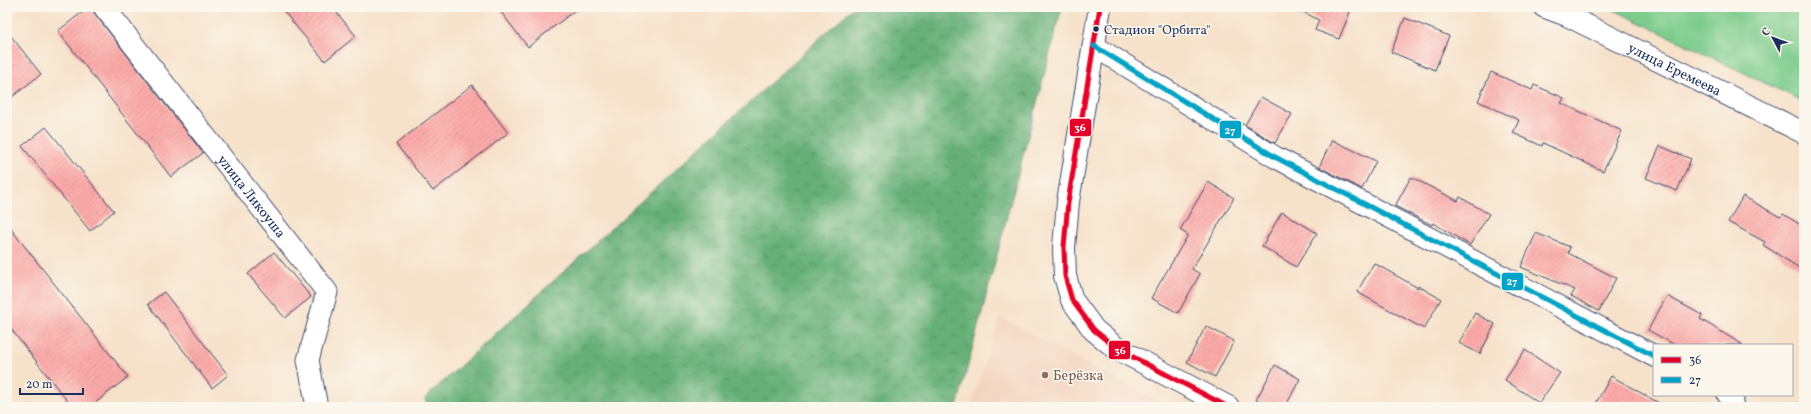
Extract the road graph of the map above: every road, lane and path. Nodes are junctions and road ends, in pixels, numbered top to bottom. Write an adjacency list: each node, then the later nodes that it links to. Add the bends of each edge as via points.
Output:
1 (104, 7): 7 (street, улица Ликоуша, via 327,292 308,360)
2 (1100, 7): 4 (street)
3 (1544, 7): 5 (street, улица Еремеева, via 1568,16)
4 (1094, 46): 6 (street, via 1275,157); 8 (street, via 1068,202 1064,247 1065,276 1072,300 1094,330 1116,348)
5 (1804, 133)
6 (1653, 355)
7 (317, 407)
8 (1228, 407)

